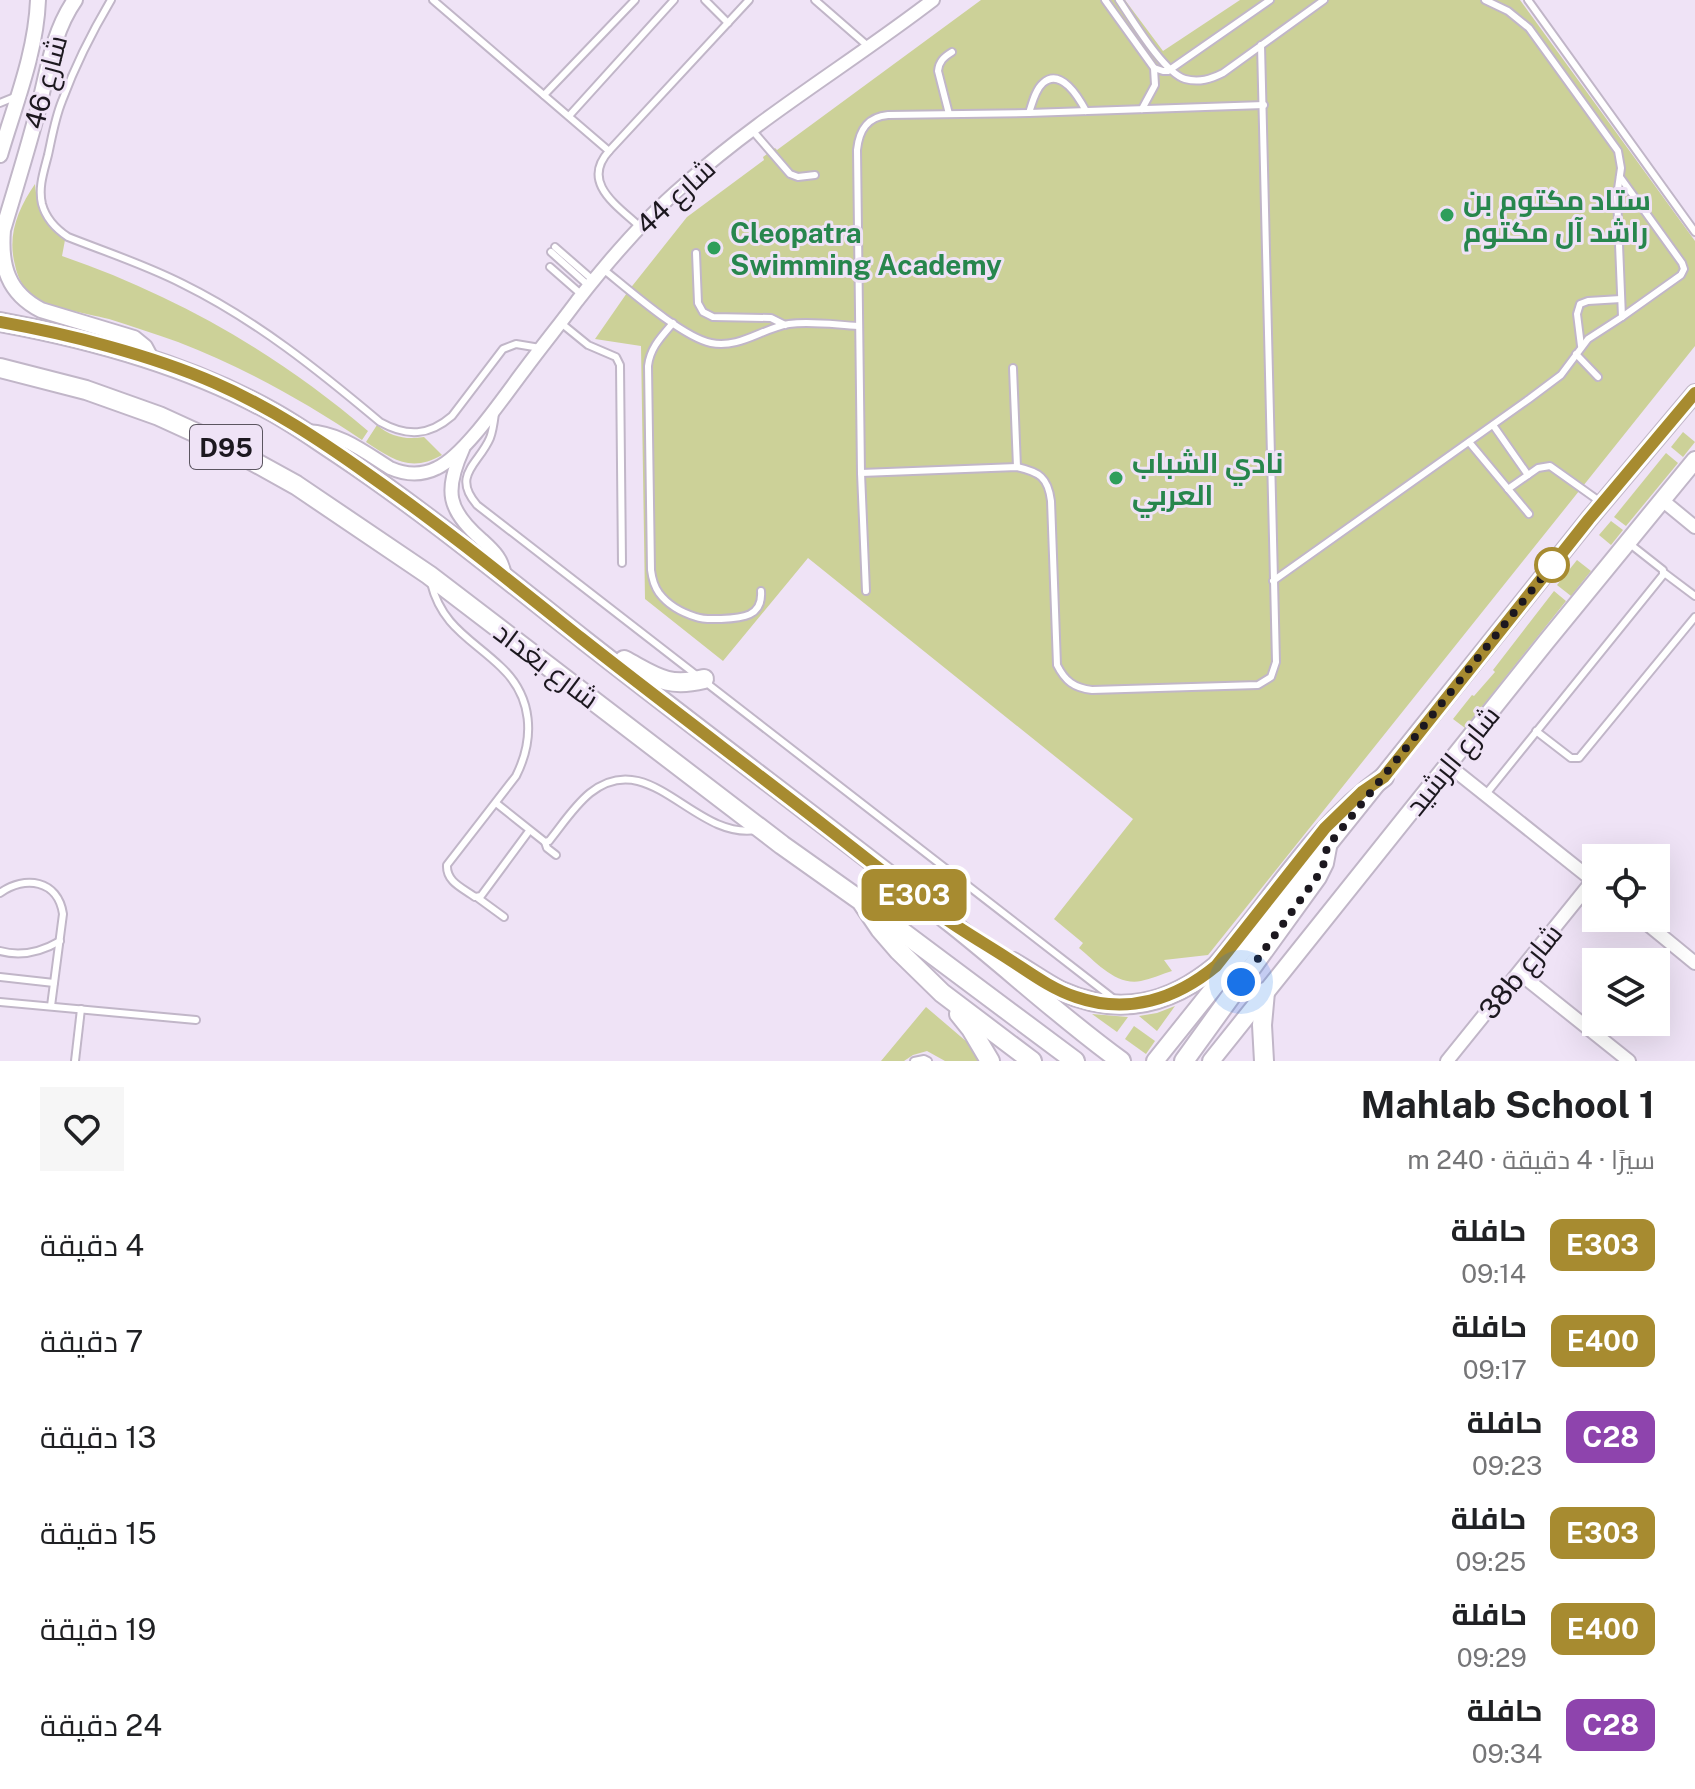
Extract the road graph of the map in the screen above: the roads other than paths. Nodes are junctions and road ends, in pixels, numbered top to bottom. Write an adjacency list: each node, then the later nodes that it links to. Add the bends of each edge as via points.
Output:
1 (38, 0): 24 (street, شارع 46, via 35,33)
2 (75, 0): 38 (street, شارع 46, via 57,36)
3 (111, 0): 53 (lane, via 60,103 41,182 44,211 61,232 181,283 239,315 319,370 380,422 403,431 423,432 452,416 503,349 516,344)
4 (433, 0): 23 (lane)
5 (635, 0): 23 (lane)
6 (674, 0): 31 (lane)
7 (705, 0): 17 (lane)
8 (749, 0): 17 (lane)
9 (815, 0): 19 (lane)
10 (1105, 0): 21 (lane)
11 (1119, 0): 22 (lane)
12 (1270, 0): 22 (lane)
13 (1324, 0): 18 (lane)
14 (1485, 0): 36 (lane, via 1516,16 1535,34 1618,151)
15 (1528, 0): 39 (lane)
16 (927, 2): 19 (street, شارع 44)
17 (728, 23): 33 (lane)
18 (1261, 45): 22 (lane, via 1212,78 1187,80); 26 (lane)
19 (869, 47): 32 (street, شارع 44)
20 (952, 52): 30 (lane, via 938,71)
21 (1154, 68): 22 (lane); 27 (lane, via 1155,85)
22 (1170, 69)
23 (544, 95): 31 (lane)
24 (17, 96): 25 (lane); 34 (street, شارع 46)
25 (0, 103)
26 (1264, 105): 27 (lane); 79 (lane)
27 (1142, 109): 28 (lane)
28 (1086, 111): 29 (lane); 29 (lane, via 1068,86 1055,79 1041,84)
29 (1029, 113): 30 (lane)
30 (949, 114): 51 (lane, via 879,116 861,132)
31 (569, 116): 33 (lane)
32 (751, 130): 35 (lane, via 790,174); 37 (street, شارع 44)
33 (609, 151): 37 (lane, via 599,166 600,185)
34 (0, 155)
35 (815, 175)
36 (1620, 177): 45 (lane); 46 (lane, via 1684,269)
37 (640, 227): 43 (street, شارع 44)
38 (2, 228): 55 (street, شارع 46, via 6,271 29,304 134,338)
39 (1695, 232)
40 (553, 249): 44 (lane)
41 (696, 253): 50 (lane, via 703,312 713,317 771,318)
42 (550, 267): 44 (lane)
43 (603, 269): 44 (street, شارع 44); 49 (lane)
44 (588, 287): 48 (street, شارع 44)
45 (1621, 299): 46 (lane); 52 (lane, via 1580,304)
46 (1622, 317): 52 (lane)
47 (0, 322): 55 (main road, شارع بغداد / D95)
48 (560, 323): 53 (street, شارع 44); 75 (lane, via 588,345 616,357 620,365)
49 (673, 323): 50 (lane, via 702,341 723,344); 80 (lane, via 653,347 648,366 653,581 672,606 709,619 752,614)
50 (785, 325): 51 (lane)
51 (858, 326): 67 (lane)
52 (1581, 346): 54 (lane)
53 (540, 348): 60 (street, شارع 44)
54 (1576, 354): 58 (lane); 61 (lane, via 1561,375)
55 (152, 360): 62 (main road, شارع بغداد / D95, via 213,382)
56 (0, 368): 77 (main road, شارع بغداد / D95, via 86,390 229,448 296,485)
57 (1013, 368): 66 (lane)
58 (1598, 377)
59 (1695, 393): 71 (main road, شارع الرشيد)
60 (496, 407): 64 (street, شارع 44); 85 (lane, via 489,439 466,479 470,498)
61 (1493, 425): 63 (lane); 68 (lane)
62 (304, 431): 64 (street, شارع 44, via 343,439 407,474 434,470); 78 (main road, شارع بغداد / D95)
63 (1469, 442): 69 (lane); 79 (lane)
64 (466, 443): 78 (street, شارع 44, via 452,478 454,506 496,553)
65 (1695, 460): 70 (main road, شارع الرشيد)
66 (1017, 467): 67 (lane); 79 (lane, via 1040,475 1050,491 1057,665 1080,689 1265,682 1276,662)
67 (861, 473): 81 (lane)
68 (1528, 475): 69 (lane); 71 (lane, via 1550,466)
69 (1508, 489): 72 (lane)
70 (1662, 500): 73 (street); 74 (main road, شارع الرشيد)
71 (1602, 503): 88 (main road, شارع الرشيد)
72 (1529, 514)
73 (1695, 527)
74 (1628, 542): 76 (lane); 87 (main road, شارع الرشيد)
75 (622, 563)
76 (1663, 572): 82 (lane); 86 (lane)
77 (429, 575): 90 (lane, via 449,621 509,675 527,711 529,742 522,764); 91 (main road, شارع بغداد / D95)
78 (505, 577): 84 (main road, شارع بغداد / D95)
79 (1273, 581)
80 (761, 591)
81 (866, 591)
82 (1695, 596)
83 (1695, 617): 86 (lane, via 1579,758 1571,758)
84 (582, 639): 85 (main road, via 666,681); 102 (main road, شارع بغداد / D95)
85 (704, 679): 114 (lane)
86 (1536, 731): 89 (lane)
87 (1448, 765): 89 (street); 110 (main road, شارع الرشيد)
88 (1384, 777): 94 (main road, شارع الرشيد); 114 (main road, via 1325,828 1216,966 1177,993)
89 (1486, 794): 96 (street)
90 (496, 803): 92 (lane); 99 (lane, via 447,865 450,879)
91 (761, 829): 93 (lane, via 720,827 655,786 620,780 592,791); 100 (main road, شارع بغداد / D95)
92 (529, 831): 93 (lane); 99 (lane)
93 (545, 842): 95 (lane)
94 (1327, 847): 124 (main road, شارع الرشيد); 125 (main road, via 1317,877)
95 (556, 855)
96 (1582, 871)
97 (0, 893): 104 (lane, via 32,883 51,890 62,908)
98 (1582, 896): 107 (street, 38b شارع)
99 (478, 898): 101 (lane)
100 (861, 901): 111 (main road, شارع بغداد / D95, via 899,951); 122 (main road)
101 (504, 917)
102 (949, 921): 114 (main road, via 1057,989); 123 (main road, شارع بغداد / D95)
103 (1657, 932): 106 (street)
104 (60, 941): 105 (lane, via 31,953); 109 (lane)
105 (0, 951)
106 (1695, 963)
107 (1519, 973): 128 (street, 38b شارع); 129 (street)
108 (0, 977): 109 (lane)
109 (54, 983): 113 (lane)
110 (1265, 992): 126 (main road, شارع الرشيد); 127 (main road)
111 (942, 993): 120 (main road); 121 (main road, شارع بغداد / D95)
112 (0, 1002): 113 (lane)
113 (51, 1006): 115 (lane)
114 (1123, 1006)
115 (81, 1009): 116 (lane); 117 (lane)
116 (196, 1020)
117 (75, 1061)
118 (914, 1061): 119 (lane)
119 (928, 1061)
120 (990, 1061)
121 (1032, 1061)
122 (1075, 1061)
123 (1121, 1061)
124 (1155, 1061)
125 (1184, 1061)
126 (1211, 1061)
127 (1264, 1061)
128 (1447, 1061)
129 (1629, 1061)

